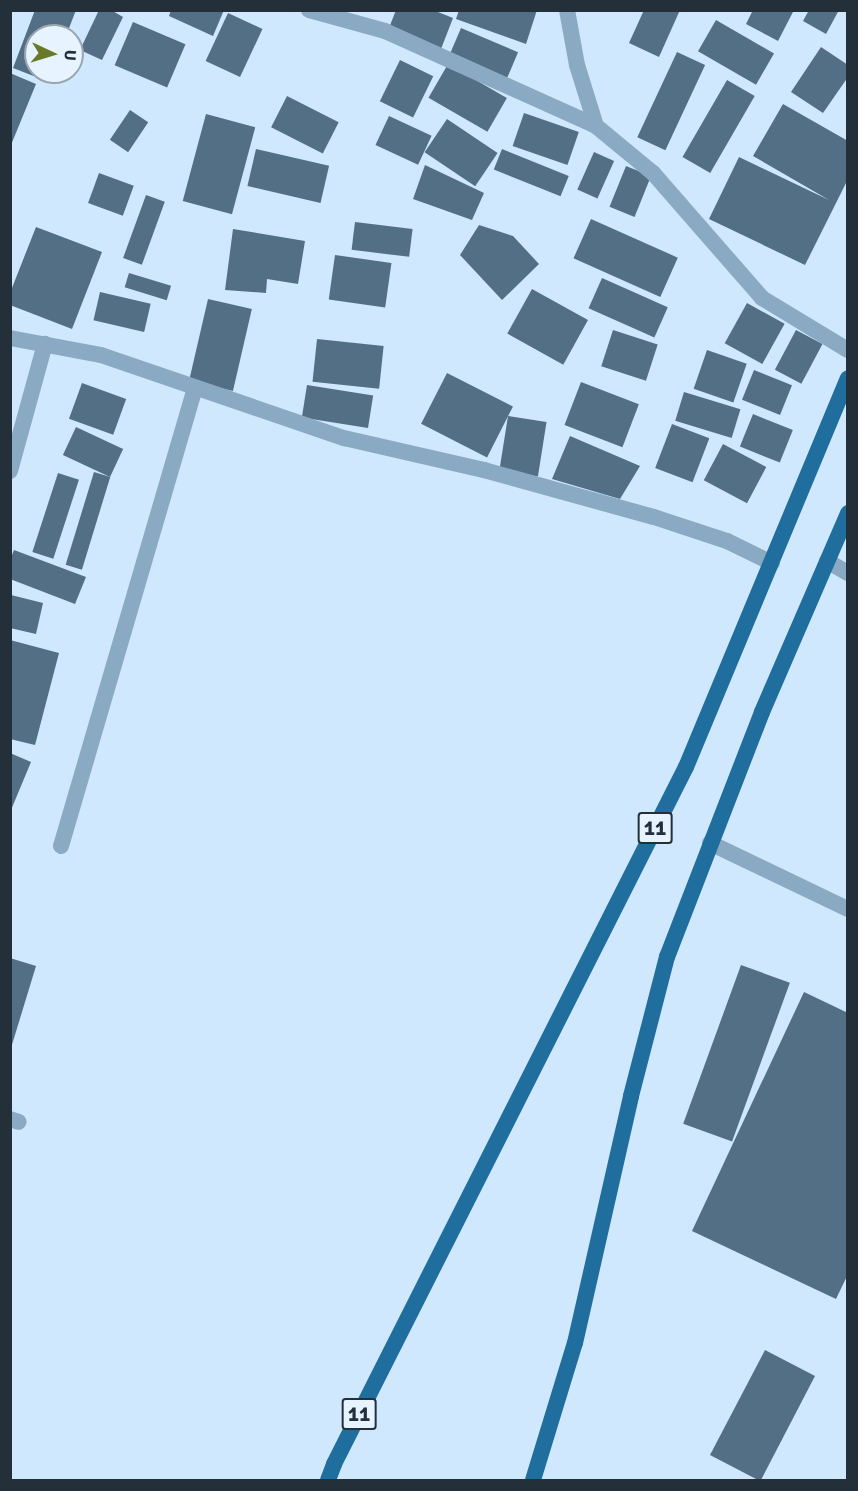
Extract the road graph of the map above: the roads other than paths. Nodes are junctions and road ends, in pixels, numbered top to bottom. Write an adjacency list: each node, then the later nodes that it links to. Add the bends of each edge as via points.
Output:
1 (309, 10): 3 (street, via 385,31)
2 (567, 10): 3 (street, via 577,65)
3 (596, 126): 6 (street, via 653,173 762,298)
4 (10, 338): 5 (street)
5 (45, 344): 8 (street, via 101,355); 9 (street)
6 (848, 350)
7 (848, 378): 12 (highway, 11)
8 (195, 389): 12 (street, via 344,438 484,470 654,517 727,541); 15 (street)
9 (10, 471)
10 (848, 513): 11 (highway)
11 (827, 561): 13 (street); 14 (highway)
12 (772, 563): 17 (highway, 11, via 686,767 393,1348)
13 (848, 573)
14 (710, 843): 16 (street); 19 (highway, via 667,957 575,1343)
15 (61, 846)
16 (848, 909)
17 (335, 1472): 18 (highway, 11)
18 (328, 1480)
19 (533, 1480)

